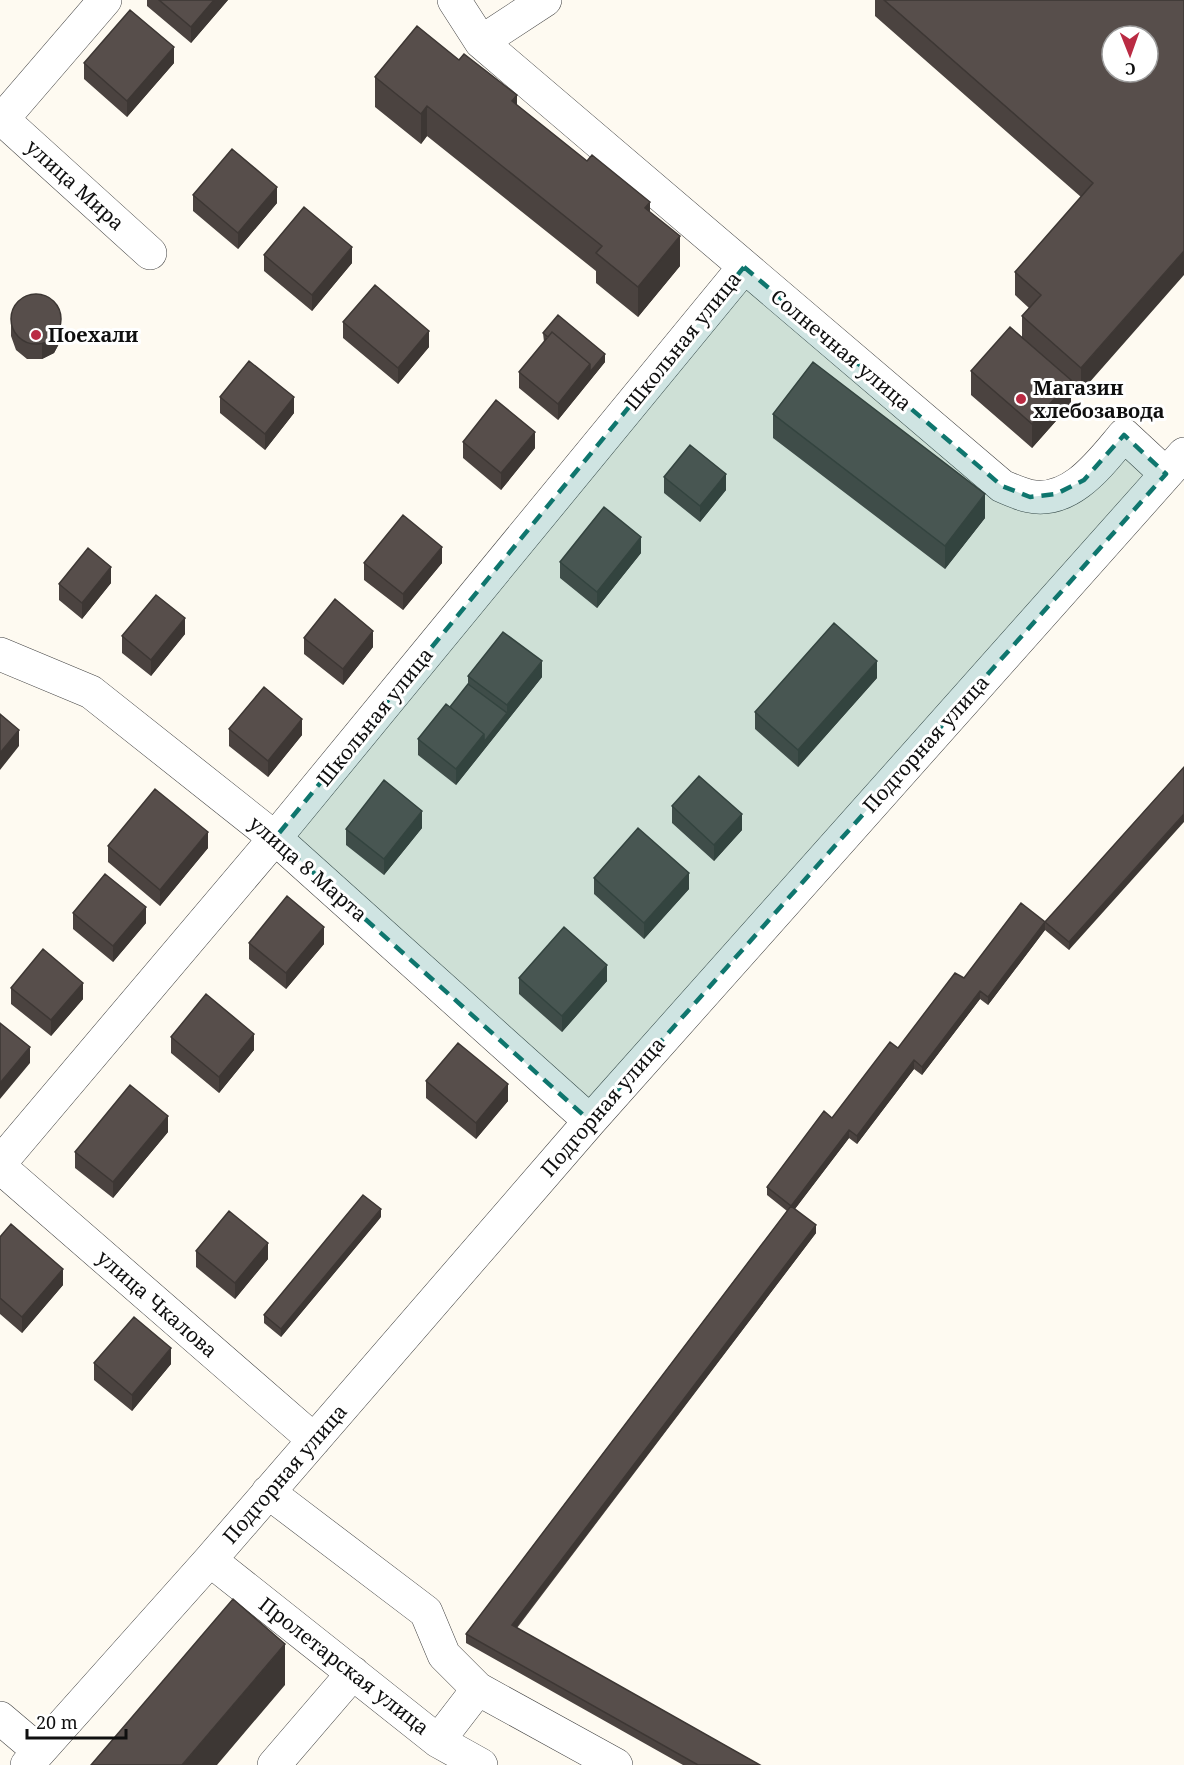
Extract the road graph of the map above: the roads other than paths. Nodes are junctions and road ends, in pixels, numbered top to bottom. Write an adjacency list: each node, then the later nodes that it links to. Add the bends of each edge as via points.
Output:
1 (105, 0): 5 (street)
2 (454, 0): 4 (street, Солнечная улица)
3 (545, 0): 4 (street)
4 (481, 42): 7 (street, Солнечная улица)
5 (1, 120): 6 (street, улица Мира)
6 (150, 253)
7 (744, 267): 8 (street, Солнечная улица, via 1002,486 1030,497 1056,494 1084,480 1124,435); 10 (street, Школьная улица)
8 (1175, 464): 11 (street, Подгорная улица)
9 (0, 654): 10 (street, улица 8 Марта, via 91,692)
10 (275, 838): 11 (street, улица 8 Марта); 12 (street, Школьная улица)
11 (590, 1121): 13 (street, Подгорная улица)
12 (0, 1165): 13 (street, улица Чкалова)
13 (314, 1440): 14 (street, Подгорная улица)
14 (268, 1492): 15 (street, Подгорная улица); 17 (street, via 426,1612 444,1654)
15 (210, 1560): 16 (street, Пролетарская улица); 20 (street, Подгорная улица)
16 (353, 1673): 19 (street, Пролетарская улица); 21 (street)
17 (478, 1689): 19 (street); 23 (street)
18 (0, 1718): 20 (street)
19 (438, 1741): 22 (street, Пролетарская улица)
20 (33, 1758)
21 (274, 1765)
22 (481, 1765)
23 (616, 1765)

